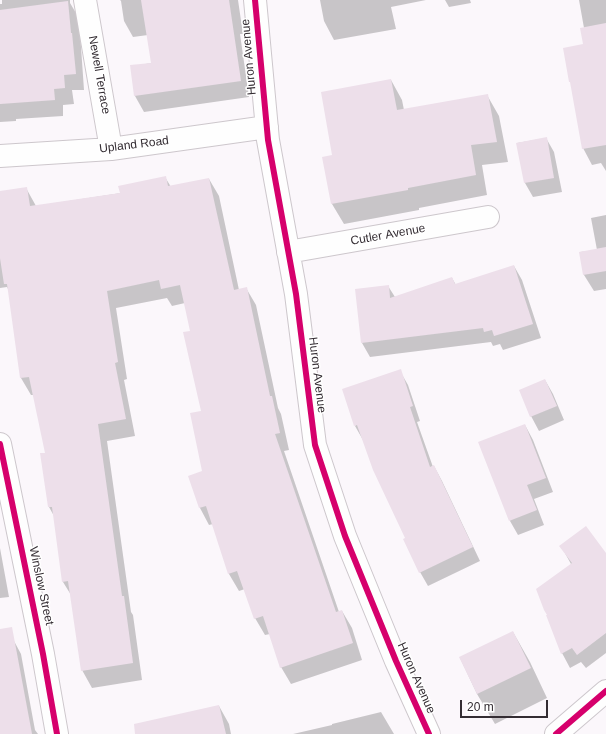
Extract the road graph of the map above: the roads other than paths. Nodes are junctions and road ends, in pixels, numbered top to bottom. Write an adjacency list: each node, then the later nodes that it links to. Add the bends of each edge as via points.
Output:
1 (85, 0): 4 (street, Newell Terrace)
2 (255, 0): 3 (street, Huron Avenue)
3 (267, 126): 4 (street, Upland Road); 7 (street, Huron Avenue)
4 (111, 149): 5 (street, Upland Road)
5 (0, 156)
6 (488, 217): 7 (street, Cutler Avenue)
7 (288, 252): 11 (street, Huron Avenue, via 296,294 315,445 345,536)
8 (0, 444): 10 (street, Winslow Street)
9 (606, 692): 12 (street)
10 (57, 734)
11 (429, 734)
12 (556, 734)

